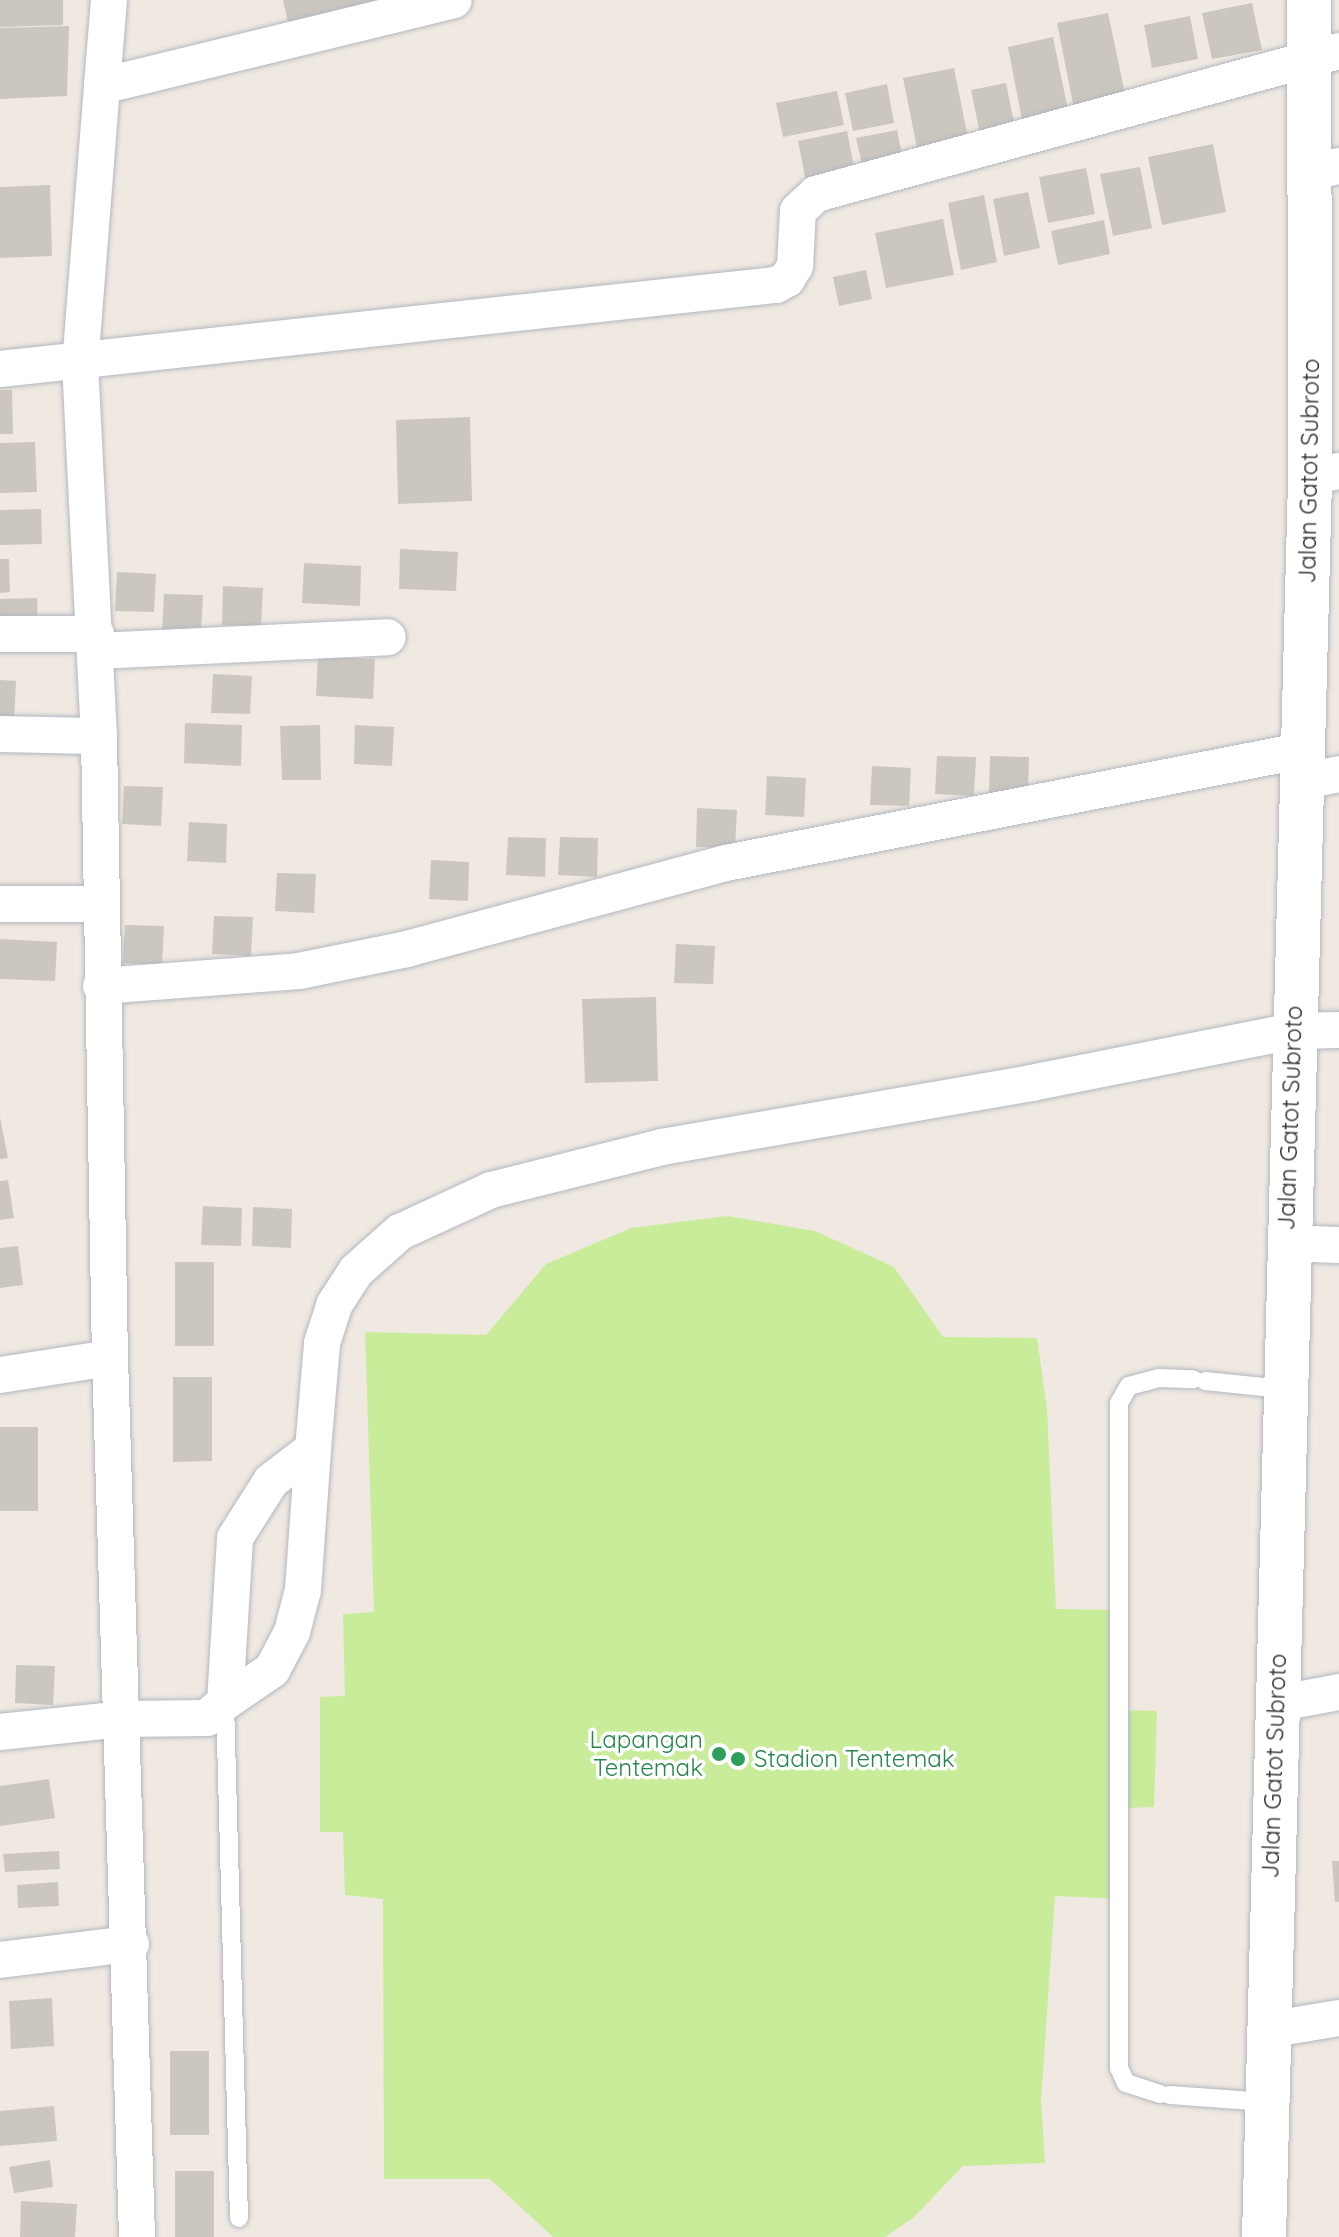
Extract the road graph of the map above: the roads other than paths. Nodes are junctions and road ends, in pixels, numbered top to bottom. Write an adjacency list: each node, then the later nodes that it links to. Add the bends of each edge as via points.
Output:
1 (109, 0): 5 (street)
2 (454, 0): 5 (street)
3 (1309, 0): 4 (street, Jalan Gatot Subroto)
4 (1324, 55): 6 (street, Jalan Gatot Subroto); 7 (street, via 816,194 798,211 795,266 776,285)
5 (102, 86): 7 (street)
6 (1325, 169): 9 (street, Jalan Gatot Subroto)
7 (80, 363): 8 (street); 12 (street)
8 (0, 369)
9 (1325, 474): 15 (street, Jalan Gatot Subroto)
10 (0, 634): 12 (street)
11 (388, 637): 12 (street)
12 (96, 643): 14 (street)
13 (0, 734): 14 (street)
14 (99, 736): 17 (street)
15 (1316, 769): 18 (street, via 726,863 407,949 299,971); 20 (street, Jalan Gatot Subroto)
16 (0, 904): 17 (street)
17 (99, 904): 18 (street)
18 (101, 986): 23 (street)
19 (1339, 1030): 20 (street)
20 (1293, 1031): 21 (street, Jalan Gatot Subroto); 26 (street, via 662,1147 491,1190 400,1232 356,1271 334,1305 322,1343)
21 (1286, 1243): 22 (street); 25 (street, Jalan Gatot Subroto)
22 (1339, 1245)
23 (110, 1358): 24 (street); 30 (street)
24 (0, 1375)
25 (1283, 1389): 29 (street, Jalan Gatot Subroto); 36 (lane, via 1159,1378 1129,1386 1119,1403 1119,2068 1126,2083 1165,2094)
26 (313, 1449): 28 (street, via 271,1481 235,1538); 28 (street, via 303,1590 292,1632 272,1670)
27 (1339, 1692): 29 (street)
28 (225, 1702): 30 (street, via 207,1718); 37 (lane)
29 (1276, 1704): 35 (street, Jalan Gatot Subroto)
30 (121, 1719): 31 (street); 32 (street)
31 (0, 1732)
32 (131, 1944): 33 (street); 38 (street)
33 (0, 1960)
34 (1339, 2018): 35 (street)
35 (1267, 2030): 36 (street, Jalan Gatot Subroto)
36 (1266, 2102): 39 (street, Jalan Gatot Subroto)
37 (239, 2218)
38 (137, 2237)
39 (1264, 2237)

